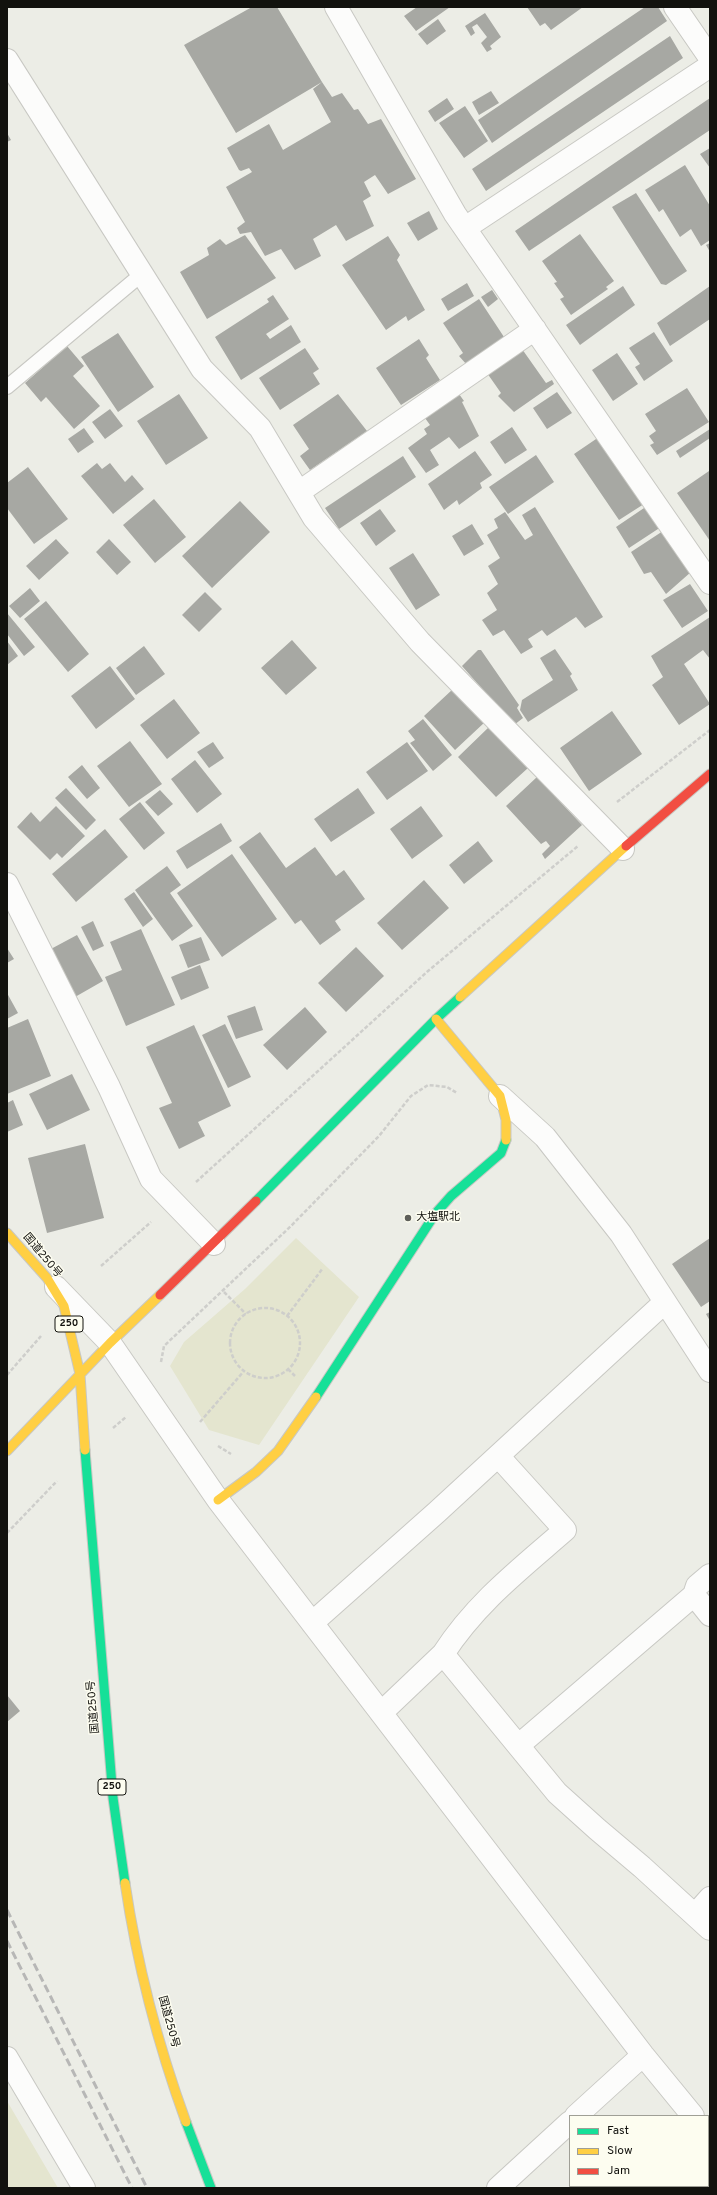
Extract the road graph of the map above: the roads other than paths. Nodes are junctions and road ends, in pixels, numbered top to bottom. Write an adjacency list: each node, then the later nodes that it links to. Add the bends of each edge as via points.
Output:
1 (336, 7): 6 (street)
2 (675, 7): 3 (street)
3 (710, 58)
4 (7, 60): 7 (street)
5 (710, 66): 6 (street)
6 (465, 228): 8 (street)
7 (142, 274): 9 (lane); 10 (street, via 202,369 260,428)
8 (535, 328): 10 (street); 11 (street)
9 (7, 387)
10 (299, 492): 13 (street, via 314,518 420,642)
11 (710, 583)
12 (710, 774): 13 (main road)
13 (623, 849): 15 (main road)
14 (7, 884): 18 (street, via 109,1087 151,1178)
15 (436, 1019): 16 (main road); 18 (main road)
16 (500, 1096): 20 (street, via 546,1137 621,1234); 26 (main road, via 507,1138 501,1153 451,1196 435,1214 278,1451 256,1472)
17 (7, 1233): 19 (main road, 国道250号 / 250)
18 (214, 1244): 21 (main road)
19 (47, 1278): 21 (street); 23 (main road, 国道250号 / 250, via 64,1306)
20 (665, 1302): 22 (street); 25 (street)
21 (110, 1343): 23 (main road); 26 (street)
22 (710, 1371)
23 (80, 1374): 24 (main road); 42 (main road, 国道250号 / 250, via 113,1798 133,1937 170,2081)
24 (7, 1451)
25 (499, 1457): 30 (street); 31 (street, via 566,1530 487,1598 460,1628)
26 (218, 1500): 30 (street)
27 (710, 1574): 28 (street, via 697,1586)
28 (694, 1595): 29 (street); 33 (street)
29 (710, 1615)
30 (312, 1623): 32 (street)
31 (443, 1654): 32 (street); 33 (street)
32 (381, 1713): 36 (street)
33 (519, 1745): 35 (street, via 558,1793)
34 (710, 1898): 35 (street)
35 (702, 1922)
36 (643, 2055): 38 (street); 39 (street)
37 (7, 2058): 41 (street)
38 (577, 2115)
39 (693, 2115)
40 (569, 2123): 43 (street)
41 (84, 2188)
42 (211, 2188)
43 (498, 2188)

